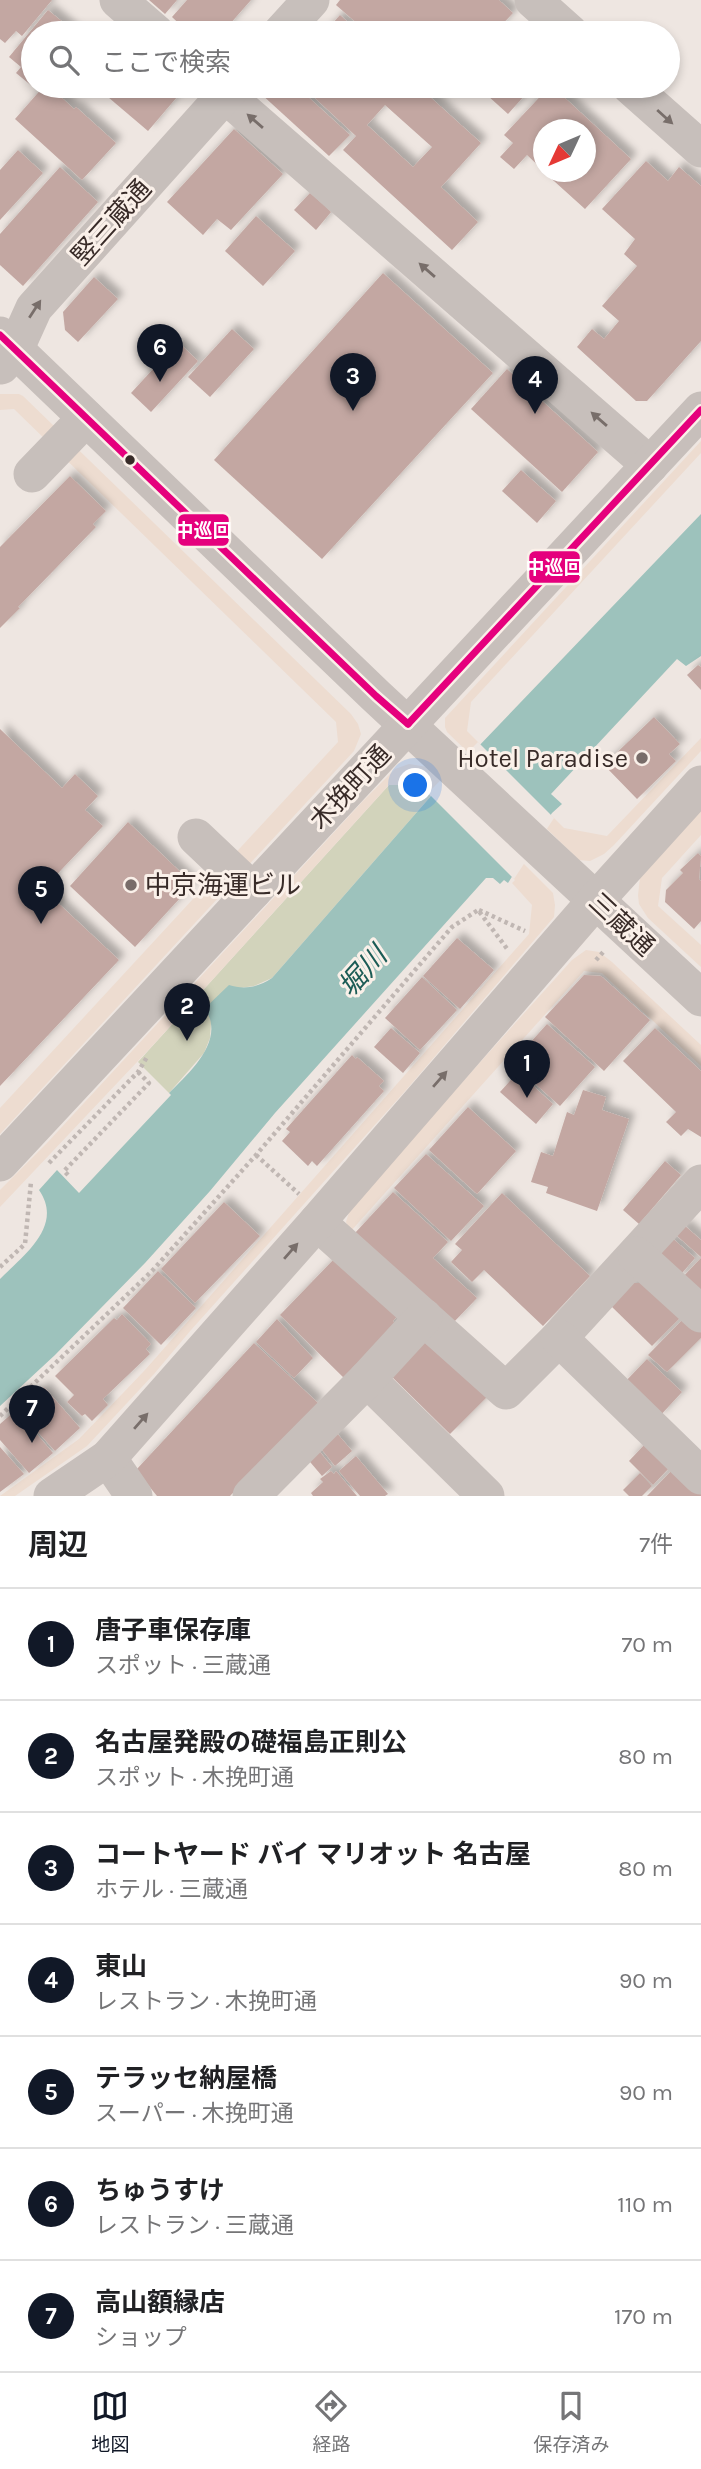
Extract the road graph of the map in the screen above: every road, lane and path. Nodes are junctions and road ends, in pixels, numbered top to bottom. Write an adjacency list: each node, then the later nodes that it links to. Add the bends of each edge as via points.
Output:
1 (118, 0): 4 (street)
2 (311, 0): 5 (street)
3 (533, 0): 6 (street)
4 (142, 21)
5 (292, 21)
6 (557, 21)
7 (216, 98): 11 (street, 竪三蔵通, one-way to 7, via 34,309)
8 (234, 98): 14 (street, one-way to 8)
9 (644, 98): 10 (street, one-way to 10)
10 (701, 149)
11 (5, 351): 13 (street)
12 (701, 410): 14 (street, 木挽町通)
13 (86, 418): 15 (street); 16 (street)
14 (650, 465): 16 (street, 木挽町通)
15 (32, 474)
16 (408, 724): 19 (street, 木挽町通); 20 (street, 三蔵通)
17 (701, 784): 20 (street)
18 (196, 837): 19 (street)
19 (253, 891): 28 (street, 木挽町通)
20 (596, 900): 24 (street, 三蔵通); 33 (street, one-way to 20)
21 (478, 910): 22 (path); 23 (path); 27 (path, via 452,928)
22 (529, 934)
23 (512, 954)
24 (701, 998)
25 (150, 1053): 26 (path)
26 (138, 1072): 29 (path); 31 (path, via 149,1083 64,1171)
27 (256, 1155): 33 (path); 40 (path, via 152,1271)
28 (0, 1163)
29 (47, 1165)
30 (38, 1175): 35 (path, via 29,1184 26,1244)
31 (68, 1175)
32 (701, 1182): 34 (street)
33 (311, 1210): 37 (street); 41 (street, one-way to 33)
34 (636, 1255): 36 (street); 38 (street)
35 (0, 1267)
36 (701, 1314)
37 (424, 1317): 38 (street, via 506,1391); 39 (street)
38 (559, 1338): 42 (street)
39 (368, 1379): 45 (street); 46 (street)
40 (0, 1416)
41 (108, 1458): 43 (street); 44 (street)
42 (701, 1476)
43 (52, 1496)
44 (134, 1496)
45 (251, 1496)
46 (486, 1496)

